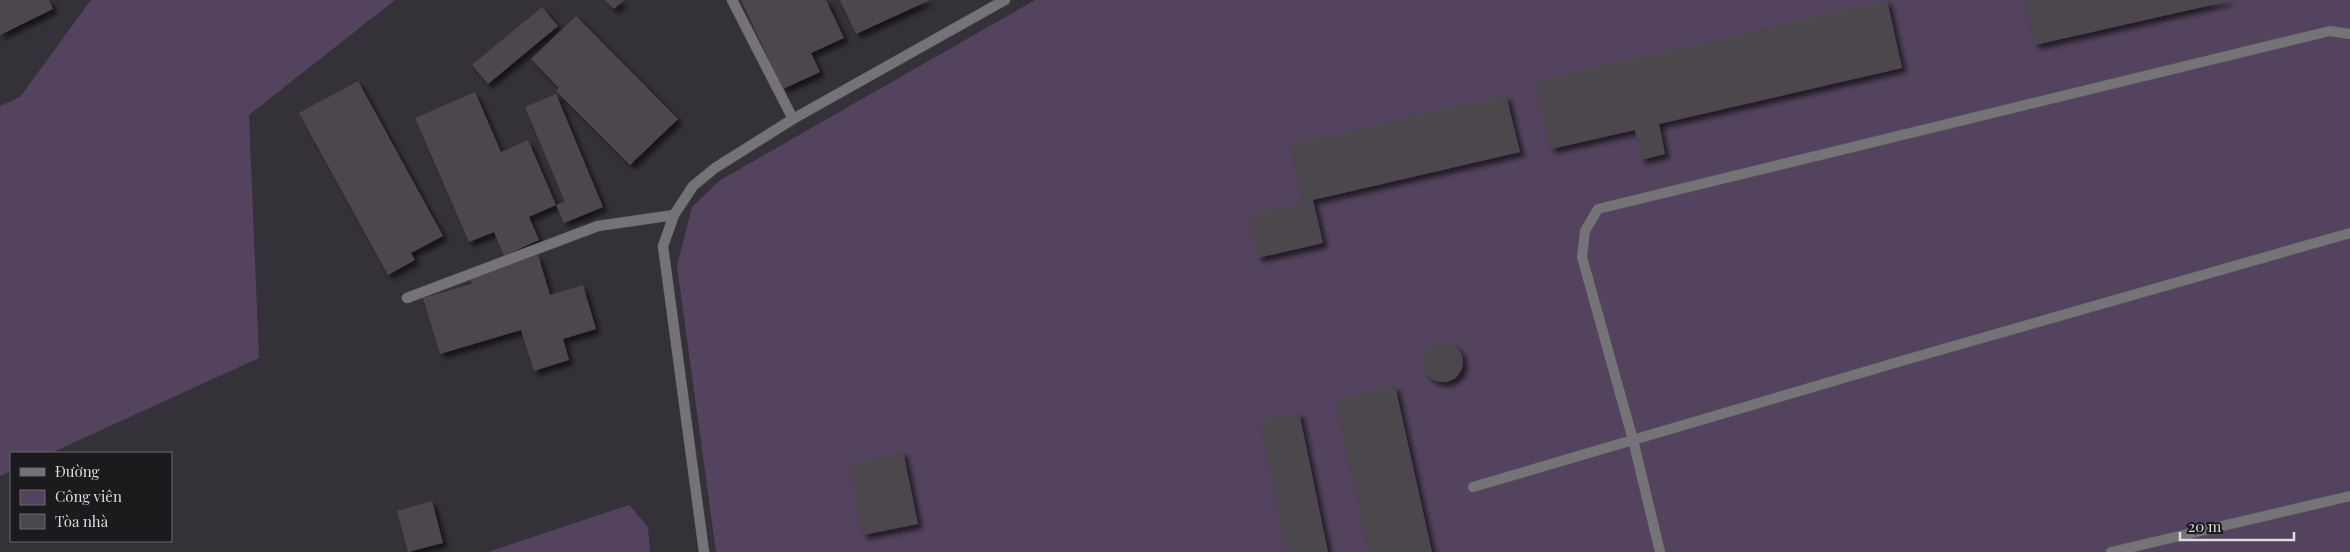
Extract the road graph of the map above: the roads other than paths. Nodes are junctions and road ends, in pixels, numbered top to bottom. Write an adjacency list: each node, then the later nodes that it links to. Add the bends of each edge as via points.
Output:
1 (732, 0): 4 (street)
2 (1005, 0): 4 (street)
3 (2350, 34): 8 (street, via 2330,31 1598,209 1585,231 1582,257)
4 (793, 119): 5 (street, via 692,186)
5 (674, 215): 7 (street, via 598,226); 11 (street, via 663,246)
6 (2350, 233): 8 (street)
7 (407, 298)
8 (1633, 440): 9 (street); 12 (street)
9 (1473, 487)
10 (2350, 496): 13 (street)
11 (704, 552)
12 (1660, 552)
13 (2111, 552)

